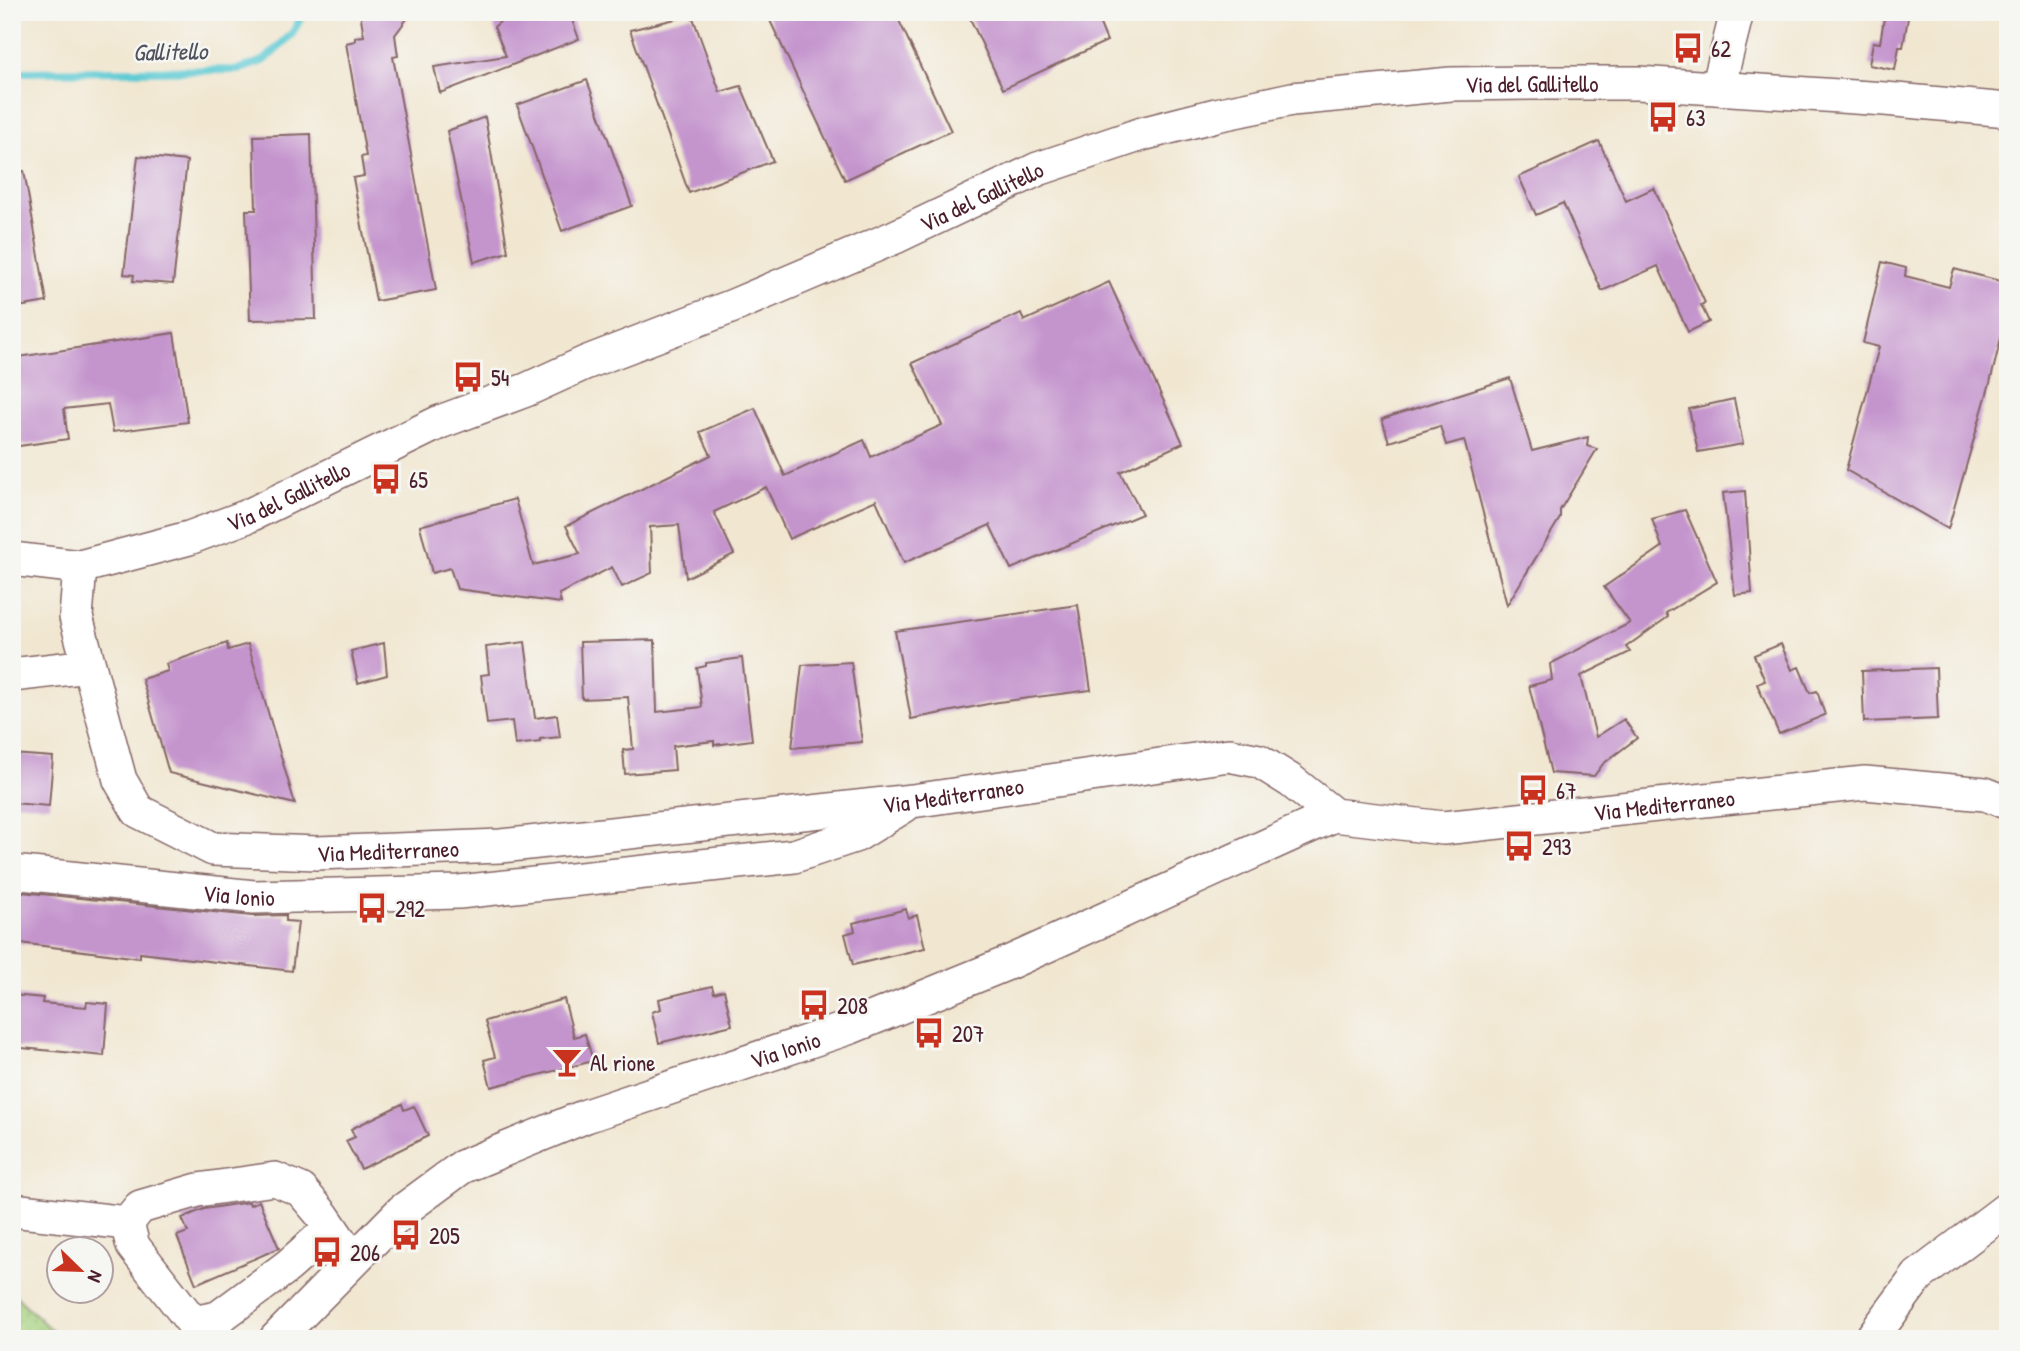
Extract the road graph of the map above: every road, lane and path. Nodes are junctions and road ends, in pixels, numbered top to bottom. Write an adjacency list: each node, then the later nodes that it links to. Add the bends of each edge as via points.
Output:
1 (1737, 12): 2 (street)
2 (1718, 88): 3 (street, Via del Gallitello); 5 (street, Via del Gallitello, via 1638,83 1451,84 1292,99 1142,134 1038,169 733,306 440,422 248,516 188,538)
3 (2008, 110)
4 (12, 559): 5 (street, Via del Gallitello)
5 (80, 567): 6 (street, Via Mediterraneo, via 76,617)
6 (89, 666): 7 (street); 8 (street, Via Mediterraneo, via 120,780 138,811 213,849 317,853 501,846)
7 (12, 675)
8 (912, 801): 10 (street, Via Mediterraneo, via 1229,755 1259,761); 11 (street, Via Ionio, via 857,835 794,856 459,892 254,897)
9 (2008, 803): 10 (street, Via Mediterraneo, via 1985,794 1866,783 1443,828)
10 (1334, 815): 16 (street, Via Ionio, via 1008,963 851,1027 586,1116 462,1167 402,1211)
11 (12, 872)
12 (2008, 1208): 18 (street, via 1917,1276)
13 (12, 1210): 14 (street)
14 (127, 1223): 15 (street, via 141,1207 198,1190 275,1179 301,1190); 15 (street, via 133,1246 193,1323 218,1318)
15 (331, 1228): 16 (street)
16 (353, 1260): 17 (street, Via Ionio)
17 (276, 1339)
18 (1871, 1339)

